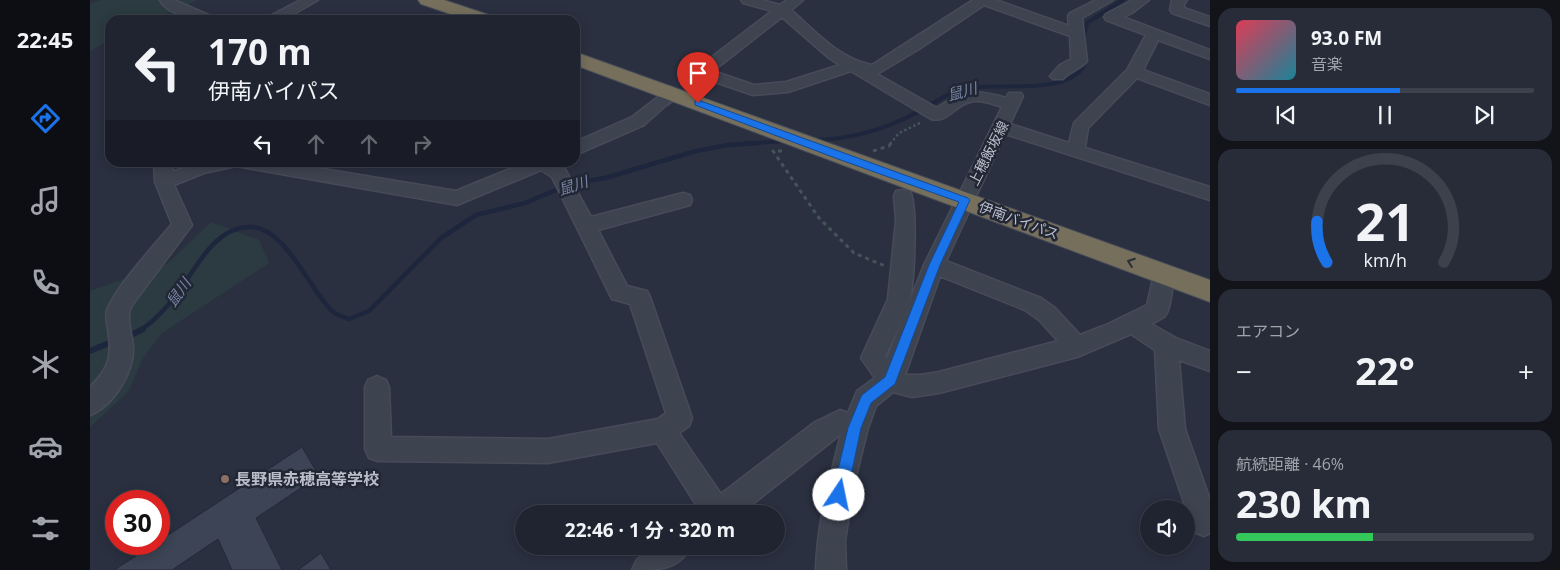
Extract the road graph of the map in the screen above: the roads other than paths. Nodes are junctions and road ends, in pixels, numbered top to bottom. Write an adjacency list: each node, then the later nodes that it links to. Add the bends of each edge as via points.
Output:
1 (167, 0): 12 (street, via 169,4)
2 (311, 0): 13 (street)
3 (412, 0): 14 (highway)
4 (427, 0): 15 (highway)
5 (748, 0): 11 (street)
6 (796, 0): 11 (street)
7 (983, 0): 18 (street); 22 (street, via 874,70)
8 (1106, 0): 18 (street, via 1075,16)
9 (1142, 0): 17 (street, via 1111,17)
10 (1180, 0): 16 (street, via 1177,10)
11 (782, 10): 22 (street); 22 (street, via 699,74 752,90 788,87)
12 (196, 15)
13 (282, 15)
14 (454, 15)
15 (471, 15)
16 (1210, 22)
17 (1154, 33): 20 (street); 23 (street)
18 (1077, 34): 24 (street, via 1079,61)
19 (580, 51): 27 (highway, 伊南バイパス, via 676,82)
20 (1210, 55)
21 (580, 60): 27 (highway, 伊南バイパス)
22 (851, 66): 28 (street, 上穂飯坂線, via 928,110 946,110 950,105 974,95 1013,101)
23 (1134, 72): 26 (street); 32 (street, via 1080,127)
24 (1058, 76)
25 (664, 100): 30 (street, via 638,120)
26 (1210, 100)
27 (768, 122): 38 (highway, 伊南バイパス)
28 (1001, 127): 32 (street); 38 (street, 上穂飯坂線)
29 (580, 136): 30 (street)
30 (593, 141): 31 (street)
31 (580, 147)
32 (1076, 151): 39 (street)
33 (205, 167): 37 (street)
34 (272, 167): 35 (street, via 457,198)
35 (533, 167)
36 (549, 167): 42 (street, via 558,173)
37 (164, 172): 53 (street, via 182,225 117,312 121,340 119,367 109,384)
38 (968, 193): 43 (street, 上穂飯坂線); 44 (highway, 伊南バイパス); 45 (highway, 伊南バイパス, one-way to 38)
39 (1210, 194)
40 (903, 196): 51 (street, via 906,220 899,299 874,358)
41 (683, 200): 42 (street)
42 (585, 226): 55 (street, via 620,293 639,297 680,418)
43 (934, 265): 49 (street, via 1033,304 1047,314); 51 (street, 上穂飯坂線)
44 (1210, 271)
45 (1164, 274): 46 (highway, 伊南バイパス); 47 (street, via 1157,310)
46 (1210, 291)
47 (1134, 324): 48 (street); 49 (street)
48 (1166, 344): 50 (street); 58 (street, via 1172,429)
49 (1077, 347): 51 (street, via 932,384 905,386)
50 (1210, 361)
51 (890, 380): 54 (street, via 866,399)
52 (377, 387): 55 (street, via 378,449 548,451)
53 (90, 404)
54 (854, 428): 57 (street, via 840,421 824,430); 61 (street, via 831,540)
55 (663, 430): 56 (street)
56 (712, 505)
57 (729, 505)
58 (1204, 522)
59 (666, 555): 60 (street)
60 (647, 570)
61 (831, 570)

